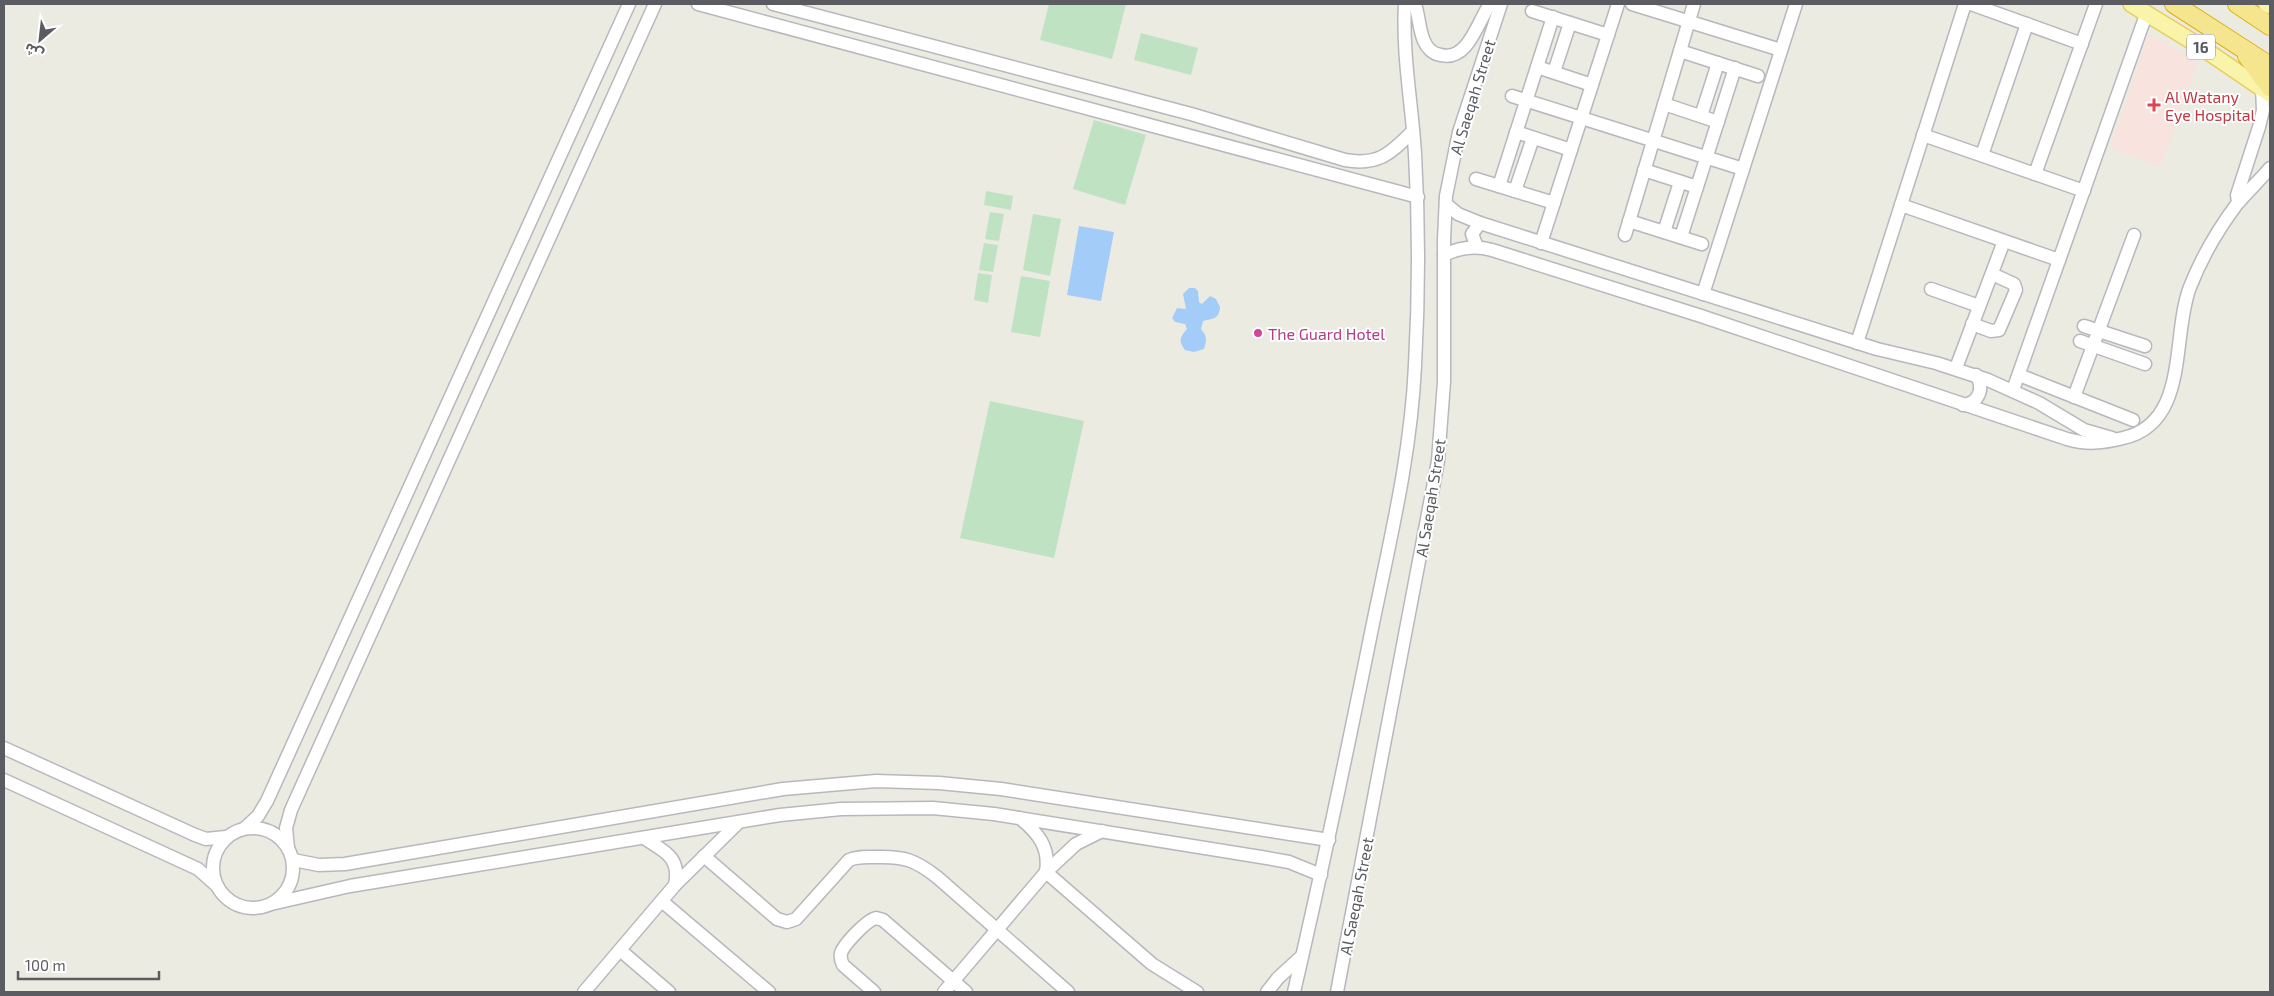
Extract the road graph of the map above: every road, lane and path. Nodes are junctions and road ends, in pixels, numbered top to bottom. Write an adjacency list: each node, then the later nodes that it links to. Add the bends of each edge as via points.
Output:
1 (629, 4): 110 (street, via 268,801)
2 (654, 4): 115 (street, via 291,810 286,828)
3 (698, 4): 62 (street)
4 (772, 4): 55 (street, via 1191,114 1345,160)
5 (1405, 4): 47 (street, Al Saeqah Street, via 1406,64)
6 (1415, 4): 7 (street, via 1424,43 1435,54 1445,56 1464,49)
7 (1490, 4)
8 (1501, 4): 70 (street, Al Saeqah Street, via 1459,132)
9 (1618, 4): 28 (street)
10 (1632, 4): 25 (street)
11 (1796, 4): 31 (street)
12 (1965, 4): 49 (street)
13 (1970, 4): 26 (street)
14 (2096, 4): 29 (street)
15 (2131, 4): 21 (main road, 16)
16 (2237, 4): 27 (highway)
17 (2266, 4): 19 (main road)
18 (1691, 5): 25 (street)
19 (2270, 6)
20 (2179, 7): 21 (highway, 16); 30 (highway, 16)
21 (2152, 8): 40 (main road, 16); 66 (street)
22 (1532, 11): 23 (street)
23 (1553, 17): 24 (street); 35 (street)
24 (1570, 22): 28 (street); 37 (street)
25 (1689, 22): 31 (street); 32 (street)
26 (2027, 24): 29 (street); 53 (street)
27 (2270, 26)
28 (1608, 35): 39 (street)
29 (2082, 44): 59 (street)
30 (2239, 46): 34 (highway, 16); 40 (highway, 16)
31 (1781, 50): 57 (street)
32 (1680, 51): 33 (street); 43 (street)
33 (1718, 63): 36 (street); 44 (street)
34 (2270, 66)
35 (1537, 67): 37 (street); 42 (street)
36 (1735, 68): 38 (street); 46 (street)
37 (1554, 72): 39 (street)
38 (1758, 76)
39 (1592, 85): 45 (street)
40 (2268, 90): 68 (street)
41 (1512, 96): 42 (street)
42 (1526, 100): 45 (street); 48 (street)
43 (1664, 104): 44 (street); 51 (street)
44 (1701, 116): 46 (street)
45 (1581, 118): 51 (street); 52 (street)
46 (1718, 122): 54 (street)
47 (1413, 130): 55 (street, via 1390,153); 67 (street, Al Saeqah Street)
48 (1516, 132): 50 (street); 63 (street)
49 (1923, 135): 53 (street); 71 (street)
50 (1533, 138): 52 (street); 65 (street)
51 (1653, 141): 54 (street); 58 (street)
52 (1571, 150): 69 (street)
53 (1982, 155): 59 (street)
54 (1706, 158): 57 (street); 64 (street)
55 (1368, 163): 62 (street, via 1372,174)
56 (2270, 168): 68 (street)
57 (1743, 169): 86 (street)
58 (1644, 170): 61 (street); 72 (street)
59 (2035, 174): 66 (street)
60 (1476, 179): 63 (street)
61 (1680, 182): 64 (street); 74 (street)
62 (1370, 185): 67 (street)
63 (1499, 186): 65 (street)
64 (1697, 187): 77 (street)
65 (1515, 191): 69 (street)
66 (2084, 191): 83 (street)
67 (1418, 197): 114 (street, Al Saeqah Street, via 1415,365 1409,434 1397,508)
68 (2238, 202): 105 (street, via 2190,288 2179,336 2174,382 2167,401 2144,430)
69 (1554, 203): 79 (street)
70 (1446, 204): 73 (street, via 1465,218); 82 (street, Al Saeqah Street)
71 (1901, 204): 78 (street); 93 (street)
72 (1629, 221): 74 (street); 75 (street)
73 (1480, 223): 79 (street); 81 (street, via 1472,234)
74 (1664, 232): 77 (street)
75 (1625, 235)
76 (2134, 235): 90 (street)
77 (1681, 237): 80 (street)
78 (2004, 241): 83 (street); 84 (street)
79 (1541, 243): 86 (street)
80 (1702, 244)
81 (1477, 247): 82 (street, via 1456,249); 103 (street, via 1701,316)
82 (1444, 255): 138 (street, Al Saeqah Street, via 1444,382 1434,487)
83 (2060, 260): 100 (street)
84 (1992, 274): 87 (street); 88 (street, via 2014,284 2016,290 1999,330 1991,332)
85 (1931, 289): 87 (street)
86 (1703, 294): 93 (street)
87 (1979, 306): 88 (street)
88 (1972, 324): 98 (street)
89 (2084, 326): 90 (street)
90 (2099, 331): 91 (street); 94 (street)
91 (2119, 338): 95 (street); 96 (street)
92 (2080, 341): 94 (street)
93 (1857, 343): 98 (street)
94 (2093, 346): 96 (street); 102 (street)
95 (2145, 346)
96 (2114, 353): 97 (street)
97 (2145, 364)
98 (1956, 368): 99 (street)
99 (1976, 375): 101 (street); 103 (street, via 1980,384 1979,394 1972,402)
100 (2019, 375): 101 (street); 102 (street)
101 (2013, 390): 105 (street, via 2084,430 2103,437)
102 (2074, 397): 104 (street)
103 (1963, 405): 105 (street, via 2075,441 2099,443)
104 (2134, 420)
105 (2122, 438)
106 (4, 748): 112 (street, via 195,835 206,839)
107 (4, 780): 121 (street, via 192,866)
108 (1020, 818): 109 (street, via 964,810 879,807 810,811); 111 (street); 118 (street, via 1036,831 1045,846)
109 (739, 822): 113 (street); 116 (street)
110 (245, 828): 112 (street); 115 (street, via 265,829)
111 (1103, 831): 118 (street, via 1076,844); 119 (street, via 1278,860)
112 (226, 837): 121 (street, via 215,854 213,876)
113 (644, 838): 120 (street, via 672,858 676,870); 123 (street, via 350,886)
114 (1329, 840): 117 (street, via 1001,789 939,783 876,782 783,789 344,864 318,865); 119 (street, Al Saeqah Street)
115 (288, 848): 117 (street)
116 (704, 856): 120 (street); 124 (street, via 777,919 787,922 796,918 849,860 858,856 901,857 922,866)
117 (293, 860): 123 (street, via 294,871 287,891)
118 (1046, 872): 124 (street); 135 (street, via 1146,959)
119 (1321, 875): 126 (street, Al Saeqah Street)
120 (674, 885): 125 (street)
121 (217, 886): 123 (street, via 226,898 240,906 250,908)
122 (664, 903): 130 (street)
123 (271, 904)
124 (997, 930): 127 (street); 134 (street)
125 (620, 950): 128 (street); 129 (street)
126 (1302, 956): 136 (street); 137 (street, Al Saeqah Street)
127 (954, 981): 131 (street, via 883,920 872,918 843,950 840,959); 132 (street); 133 (street)
128 (584, 992)
129 (669, 992)
130 (769, 992)
131 (874, 992)
132 (944, 992)
133 (966, 992)
134 (1068, 992)
135 (1197, 992)
136 (1267, 992)
137 (1294, 992)
138 (1337, 992)

